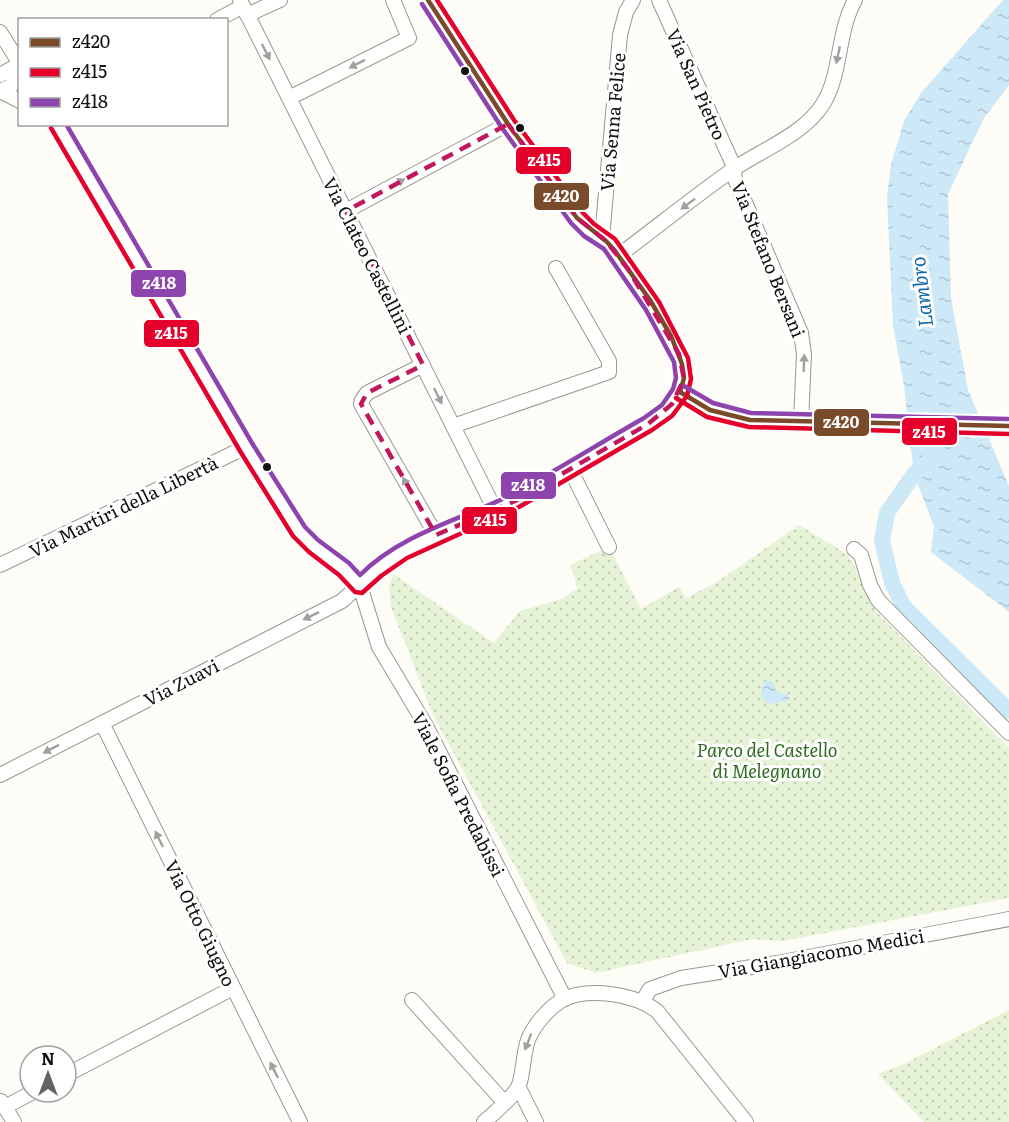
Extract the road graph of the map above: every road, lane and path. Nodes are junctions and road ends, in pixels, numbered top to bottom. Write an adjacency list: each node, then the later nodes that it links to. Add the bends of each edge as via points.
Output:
1 (280, 0): 7 (street)
2 (393, 0): 15 (street, one-way to 15, via 409,38)
3 (428, 0): 17 (street)
4 (659, 0): 19 (street, Via San Pietro)
5 (855, 0): 19 (street, one-way to 19, via 845,24 831,86 820,108 798,129)
6 (631, 4): 21 (street, Via Senna Felice, via 620,40)
7 (243, 7): 8 (street); 15 (street, Via Clateo Castellini, one-way to 15)
8 (221, 18)
9 (0, 32): 10 (street)
10 (18, 61)
11 (18, 65): 13 (street)
12 (18, 69): 14 (street, via 11,86)
13 (0, 75)
14 (0, 91): 16 (street)
15 (289, 98): 20 (street, Via Clateo Castellini)
16 (18, 100)
17 (508, 124): 20 (street, one-way to 17); 21 (street, via 577,218)
18 (58, 126): 29 (street)
19 (735, 169): 22 (street, one-way to 22); 26 (street, Via Stefano Bersani, one-way to 19, via 801,333 734,177)
20 (346, 211): 24 (street, Via Clateo Castellini)
21 (602, 238): 22 (street)
22 (618, 256): 25 (street, via 679,354 684,374)
23 (556, 268): 27 (street, via 609,361 609,372)
24 (423, 365): 27 (street, Via Clateo Castellini, one-way to 27); 32 (street, one-way to 24, via 361,404 367,393)
25 (680, 392): 26 (street, via 722,414 750,420); 30 (street, Via Zuavi, via 667,410 648,424)
26 (801, 422): 28 (street)
27 (453, 426): 31 (street, Via Clateo Castellini)
28 (1006, 427)
29 (246, 447): 35 (street, Via Martiri della Libertà); 36 (street, via 303,537 344,568)
30 (570, 469): 31 (street, Via Zuavi); 33 (street)
31 (495, 510): 32 (street, Via Zuavi)
32 (436, 535): 36 (street, Via Zuavi, via 396,555)
33 (609, 547)
34 (854, 549): 38 (street, via 861,555 878,600)
35 (0, 565)
36 (360, 586): 37 (street, Via Zuavi, one-way to 37, via 335,605); 42 (street, Viale Sofia Predabissi, via 379,647 425,724)
37 (102, 723): 39 (street, Via Zuavi, one-way to 39); 41 (street, Via Otto Giugno, one-way to 37)
38 (1009, 733)
39 (0, 776)
40 (1009, 919): 44 (street, Via Giangiacomo Medici, via 669,981 650,989)
41 (233, 988): 45 (street); 51 (street, Via Otto Giugno, one-way to 41)
42 (565, 999): 44 (street, via 610,994); 46 (street, one-way to 46, via 538,1022 529,1038)
43 (412, 1000): 48 (street)
44 (648, 1005): 54 (street)
45 (78, 1069)
46 (519, 1088): 48 (street); 53 (street)
47 (18, 1097): 49 (street)
48 (504, 1102): 52 (street)
49 (2, 1103): 50 (street)
50 (14, 1122)
51 (300, 1122)
52 (484, 1122)
53 (536, 1122)
54 (746, 1122)

